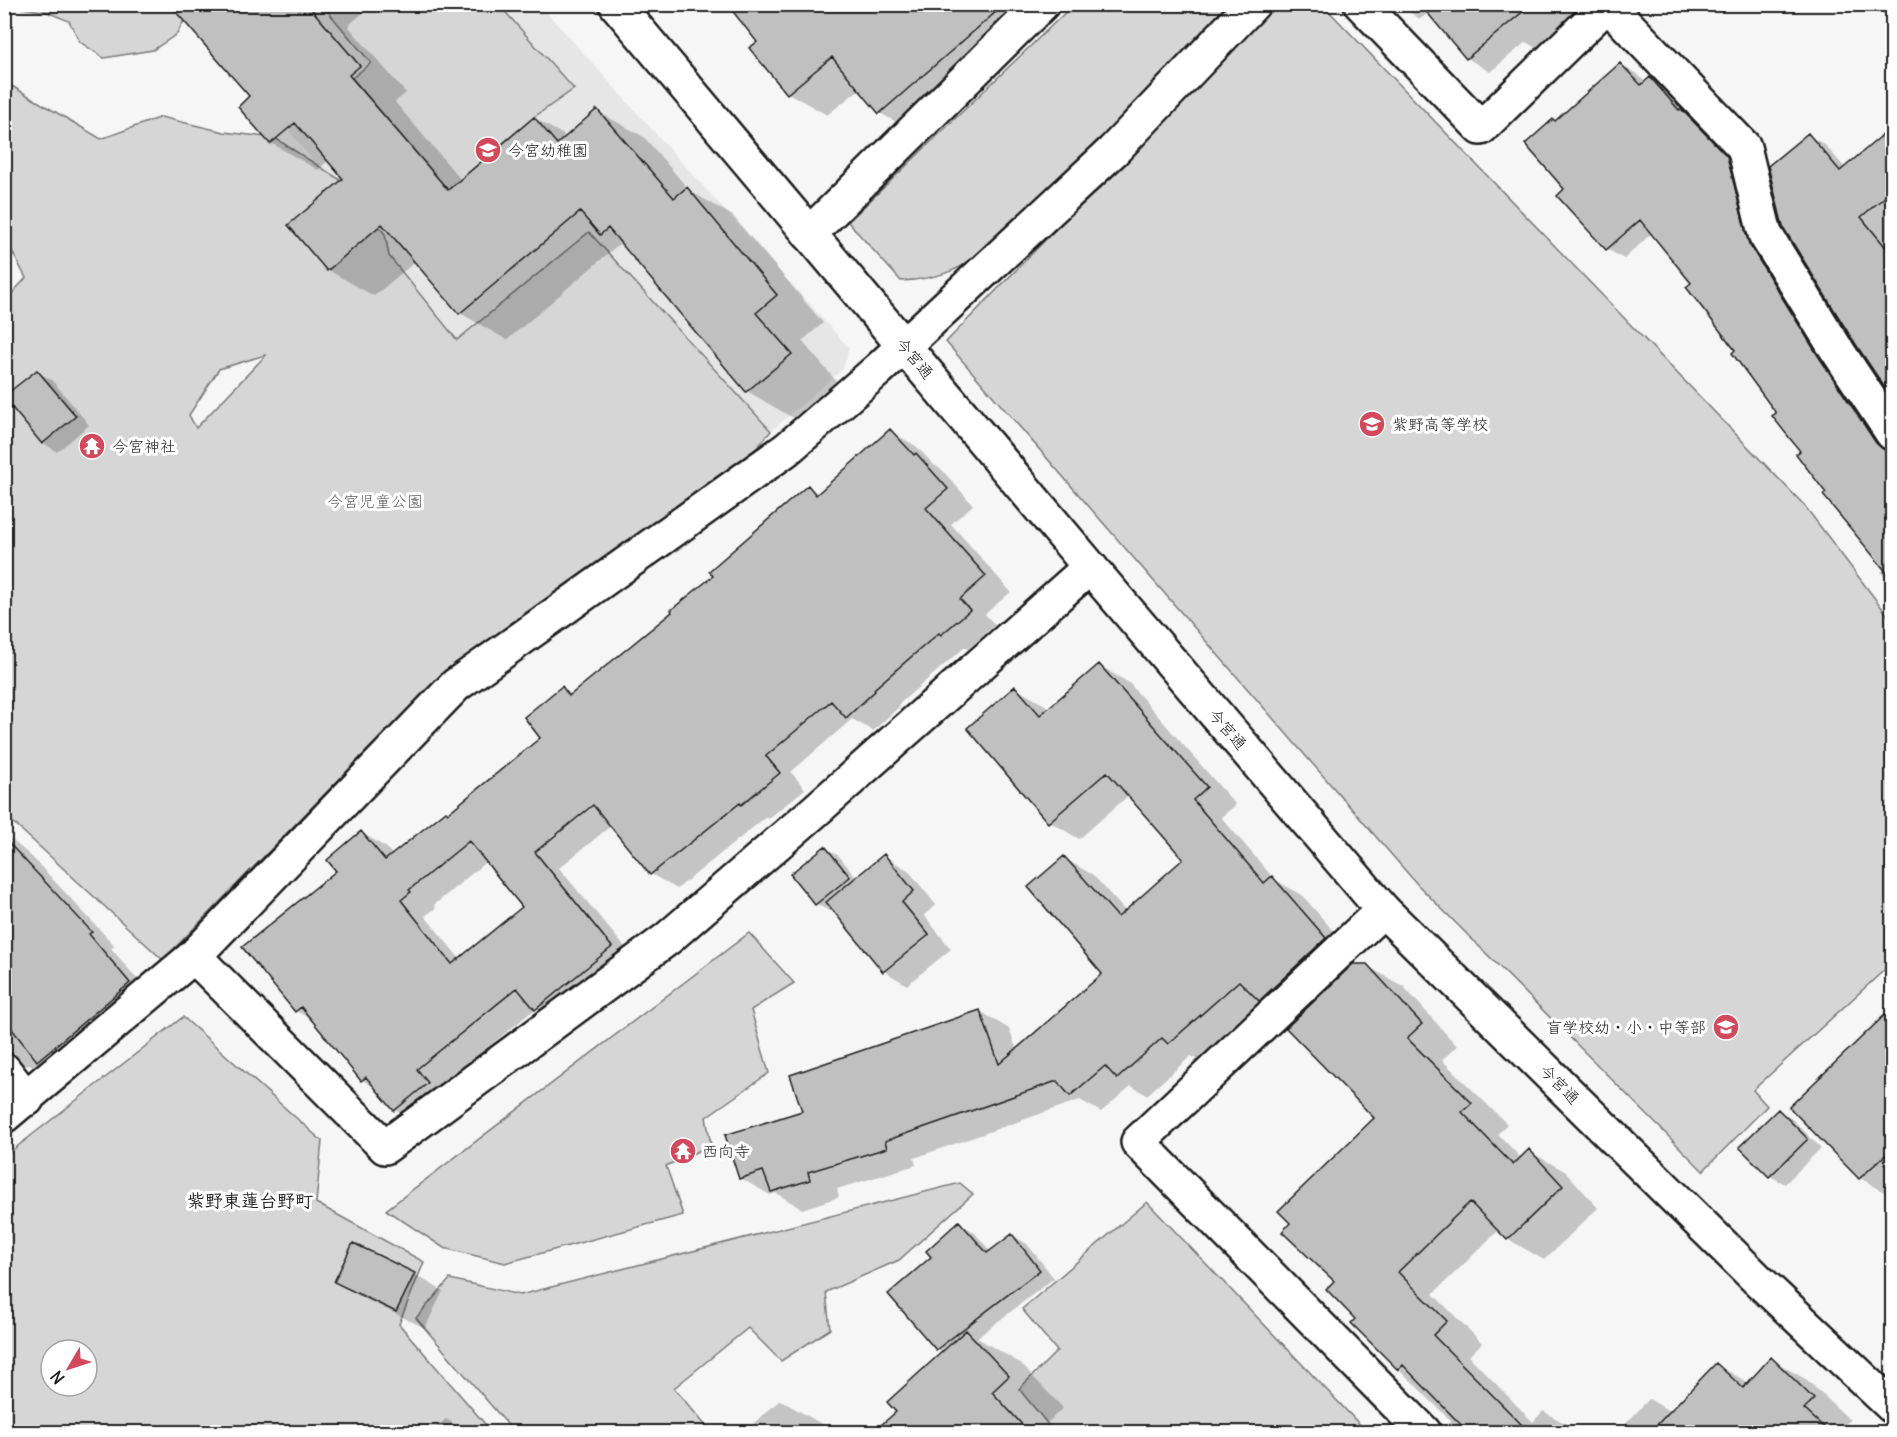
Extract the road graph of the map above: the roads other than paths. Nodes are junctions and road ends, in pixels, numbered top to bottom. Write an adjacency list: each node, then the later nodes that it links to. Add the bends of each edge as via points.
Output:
1 (616, 4): 6 (street, 今宮通)
2 (1042, 4): 6 (street)
3 (1253, 4): 7 (street, via 1113,151)
4 (1361, 4): 5 (street, via 1481,128)
5 (1608, 5): 8 (street, via 1744,147 1765,234)
6 (809, 234): 7 (street, 今宮通)
7 (904, 345): 9 (street, 今宮通); 11 (street, via 787,449 456,685)
8 (1893, 433)
9 (1090, 567): 10 (street, 今宮通); 11 (street, via 667,939 385,1147)
10 (1383, 910): 14 (street, 今宮通, via 1757,1279); 15 (street, via 1138,1143)
11 (194, 956): 13 (street)
12 (4, 1070): 13 (street)
13 (16, 1108)
14 (1893, 1406)
15 (1424, 1432)

